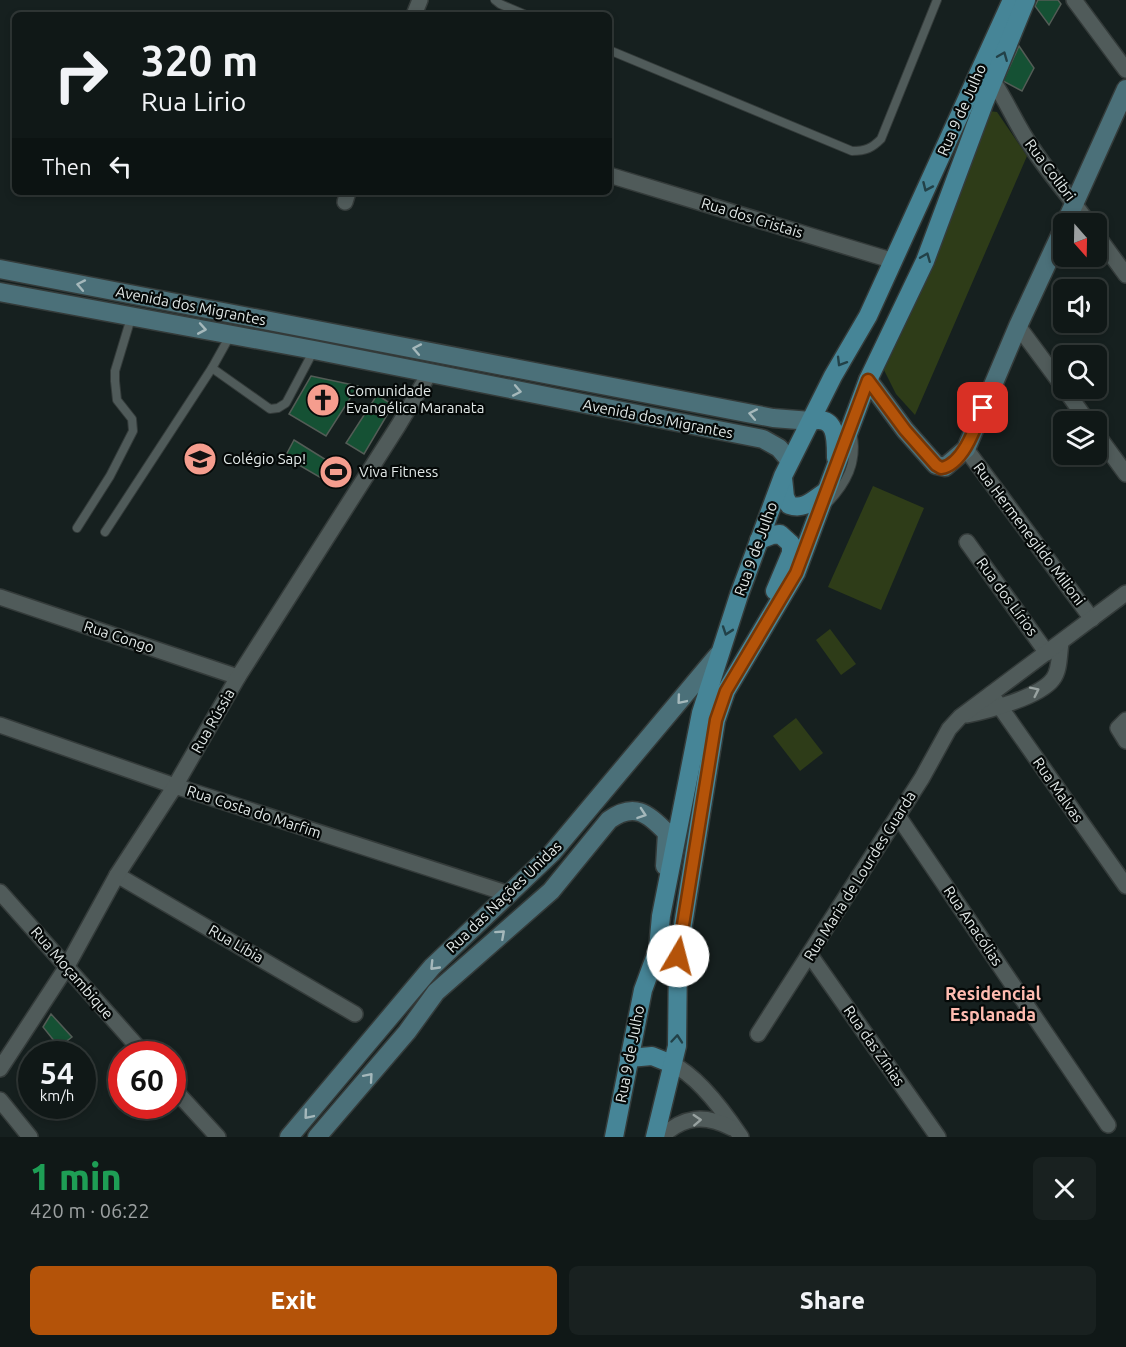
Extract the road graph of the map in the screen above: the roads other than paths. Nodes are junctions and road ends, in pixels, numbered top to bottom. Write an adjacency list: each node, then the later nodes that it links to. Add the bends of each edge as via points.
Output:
1 (495, 0): 6 (lane)
2 (937, 0): 7 (lane, via 881,139 865,152 852,152)
3 (1012, 0): 11 (main road, Rua 9 de Julho)
4 (1026, 0): 9 (main road, Rua 9 de Julho, one-way to 4)
5 (1074, 0): 8 (street)
6 (519, 12)
7 (612, 51)
8 (1126, 70)
9 (993, 81): 11 (main road, Rua 9 de Julho); 12 (street, Rua Colibri)
10 (1126, 89): 14 (street)
11 (975, 101): 12 (street, via 997,105); 19 (main road, Rua 9 de Julho, one-way to 19); 29 (main road, Rua 9 de Julho, one-way to 11, via 925,261)
12 (1012, 116): 14 (street, Rua Colibri)
13 (612, 176): 19 (street, Rua dos Cristais)
14 (1075, 203): 15 (street); 16 (street, Rua Colibri)
15 (1070, 213)
16 (1082, 213)
17 (1053, 249): 27 (street)
18 (1107, 249): 21 (street)
19 (894, 261): 29 (main road, via 902,264 902,282 885,326); 38 (main road, Rua 9 de Julho, one-way to 38)
20 (0, 269): 23 (street, Avenida dos Migrantes, one-way to 20)
21 (1126, 275)
22 (0, 292): 25 (street, Avenida dos Migrantes)
23 (128, 294): 24 (street, Avenida dos Migrantes); 25 (street, via 136,308)
24 (179, 303): 26 (street, via 164,308 162,315); 30 (street, Avenida dos Migrantes)
25 (125, 316): 26 (street, Avenida dos Migrantes); 47 (lane, via 115,381 117,400 132,419 133,431)
26 (168, 323): 28 (street, Avenida dos Migrantes, one-way to 28)
27 (1018, 326): 33 (street); 41 (street)
28 (231, 334): 30 (street, Avenida dos Migrantes, via 247,322 361,345); 31 (street, Avenida dos Migrantes); 32 (lane)
29 (885, 340): 37 (main road, Rua 9 de Julho)
30 (381, 342): 35 (street, Avenida dos Migrantes, one-way to 30)
31 (314, 350): 32 (lane, via 286,404 278,408 270,409); 34 (street, Avenida dos Migrantes)
32 (212, 368): 48 (lane)
33 (1053, 373)
34 (429, 374): 36 (street, Avenida dos Migrantes); 57 (street, Rua Rússia)
35 (548, 375): 36 (street, Avenida dos Migrantes, via 531,377 459,363 445,367); 38 (street, Avenida dos Migrantes, one-way to 35, via 773,418)
36 (448, 378): 44 (street, Avenida dos Migrantes, one-way to 44, via 762,439 779,448)
37 (868, 380): 39 (main road, Rua 9 de Julho); 41 (street, via 936,465 945,467)
38 (811, 421): 42 (main road, via 818,419 831,426 836,435); 44 (main road, Rua 9 de Julho)
39 (851, 427): 42 (main road, Rua 9 de Julho); 46 (lane, via 855,450 844,486)
40 (1107, 446): 43 (street)
41 (966, 449): 53 (street, Rua Hermenegildo Milioni)
42 (837, 465): 45 (main road, Rua 9 de Julho)
43 (1124, 465)
44 (786, 469): 45 (main road, via 785,497 789,505 802,507); 49 (main road, Rua 9 de Julho)
45 (825, 492): 46 (main road, Rua 9 de Julho)
46 (819, 512): 58 (main road, Rua 9 de Julho, via 796,573)
47 (77, 528)
48 (105, 532)
49 (759, 540): 56 (main road, Rua 9 de Julho, one-way to 56); 58 (main road, via 780,534 791,544 791,553 774,593 729,668)
50 (967, 542): 55 (street, Rua dos Lírios)
51 (1126, 593): 53 (street, Rua Maria de Lourdes Guarda)
52 (0, 597): 57 (street, Rua Congo)
53 (1092, 619): 54 (street, Rua Maria de Lourdes Guarda)
54 (1061, 643): 55 (street, Rua Maria de Lourdes Guarda); 60 (street, one-way to 54, via 1052,680)
55 (1047, 653): 59 (street, Rua Maria de Lourdes Guarda)
56 (718, 655): 70 (street, Rua das Nações Unidas, one-way to 70, via 552,853); 71 (main road, Rua 9 de Julho, via 701,713)
57 (238, 677): 65 (street, Rua Rússia)
58 (726, 691): 78 (main road, Rua 9 de Julho, one-way to 58, via 677,1046 678,956 683,921 716,720)
59 (991, 694): 60 (street, Rua Malvas); 61 (street, Rua Maria de Lourdes Guarda)
60 (1001, 707): 61 (street); 68 (street, Rua Malvas)
61 (960, 717): 66 (street, Rua Maria de Lourdes Guarda)
62 (1126, 720): 64 (street, via 1118,728)
63 (0, 725): 65 (street, Rua Costa do Marfim)
64 (1126, 741)
65 (175, 786): 67 (street, Rua Rússia); 70 (street, Rua Costa do Marfim)
66 (898, 816): 72 (street, Rua Maria de Lourdes Guarda); 82 (street, Rua Anacólias)
67 (117, 875): 73 (street, Rua Rússia); 74 (street, Rua Líbia)
68 (1126, 886)
69 (0, 891): 73 (street, Rua Moçambique)
70 (509, 894): 86 (street, Rua das Nações Unidas, one-way to 86, via 432,967)
71 (661, 916): 77 (main road, Rua 9 de Julho, via 658,950 643,990); 87 (street, Rua das Nações Unidas, one-way to 71, via 436,992 551,891 618,813 645,813 667,832)
72 (810, 955): 75 (street, Rua Maria de Lourdes Guarda); 91 (street, Rua das Zínias)
73 (66, 968): 76 (street, Rua Moçambique); 79 (street, Rua Rússia)
74 (355, 1014)
75 (758, 1034)
76 (132, 1041)
77 (628, 1058): 78 (main road, via 652,1056); 88 (main road, Rua 9 de Julho)
78 (672, 1064): 83 (street, via 689,1074); 89 (main road, Rua 9 de Julho)
79 (0, 1069)
80 (0, 1100): 84 (street)
81 (186, 1102): 85 (street)
82 (1108, 1125)
83 (739, 1134): 90 (street, one-way to 83, via 677,1124 700,1118 717,1120)
84 (30, 1137)
85 (218, 1137)
86 (289, 1137)
87 (317, 1137)
88 (614, 1137)
89 (655, 1137)
90 (661, 1137)
91 (938, 1137)

